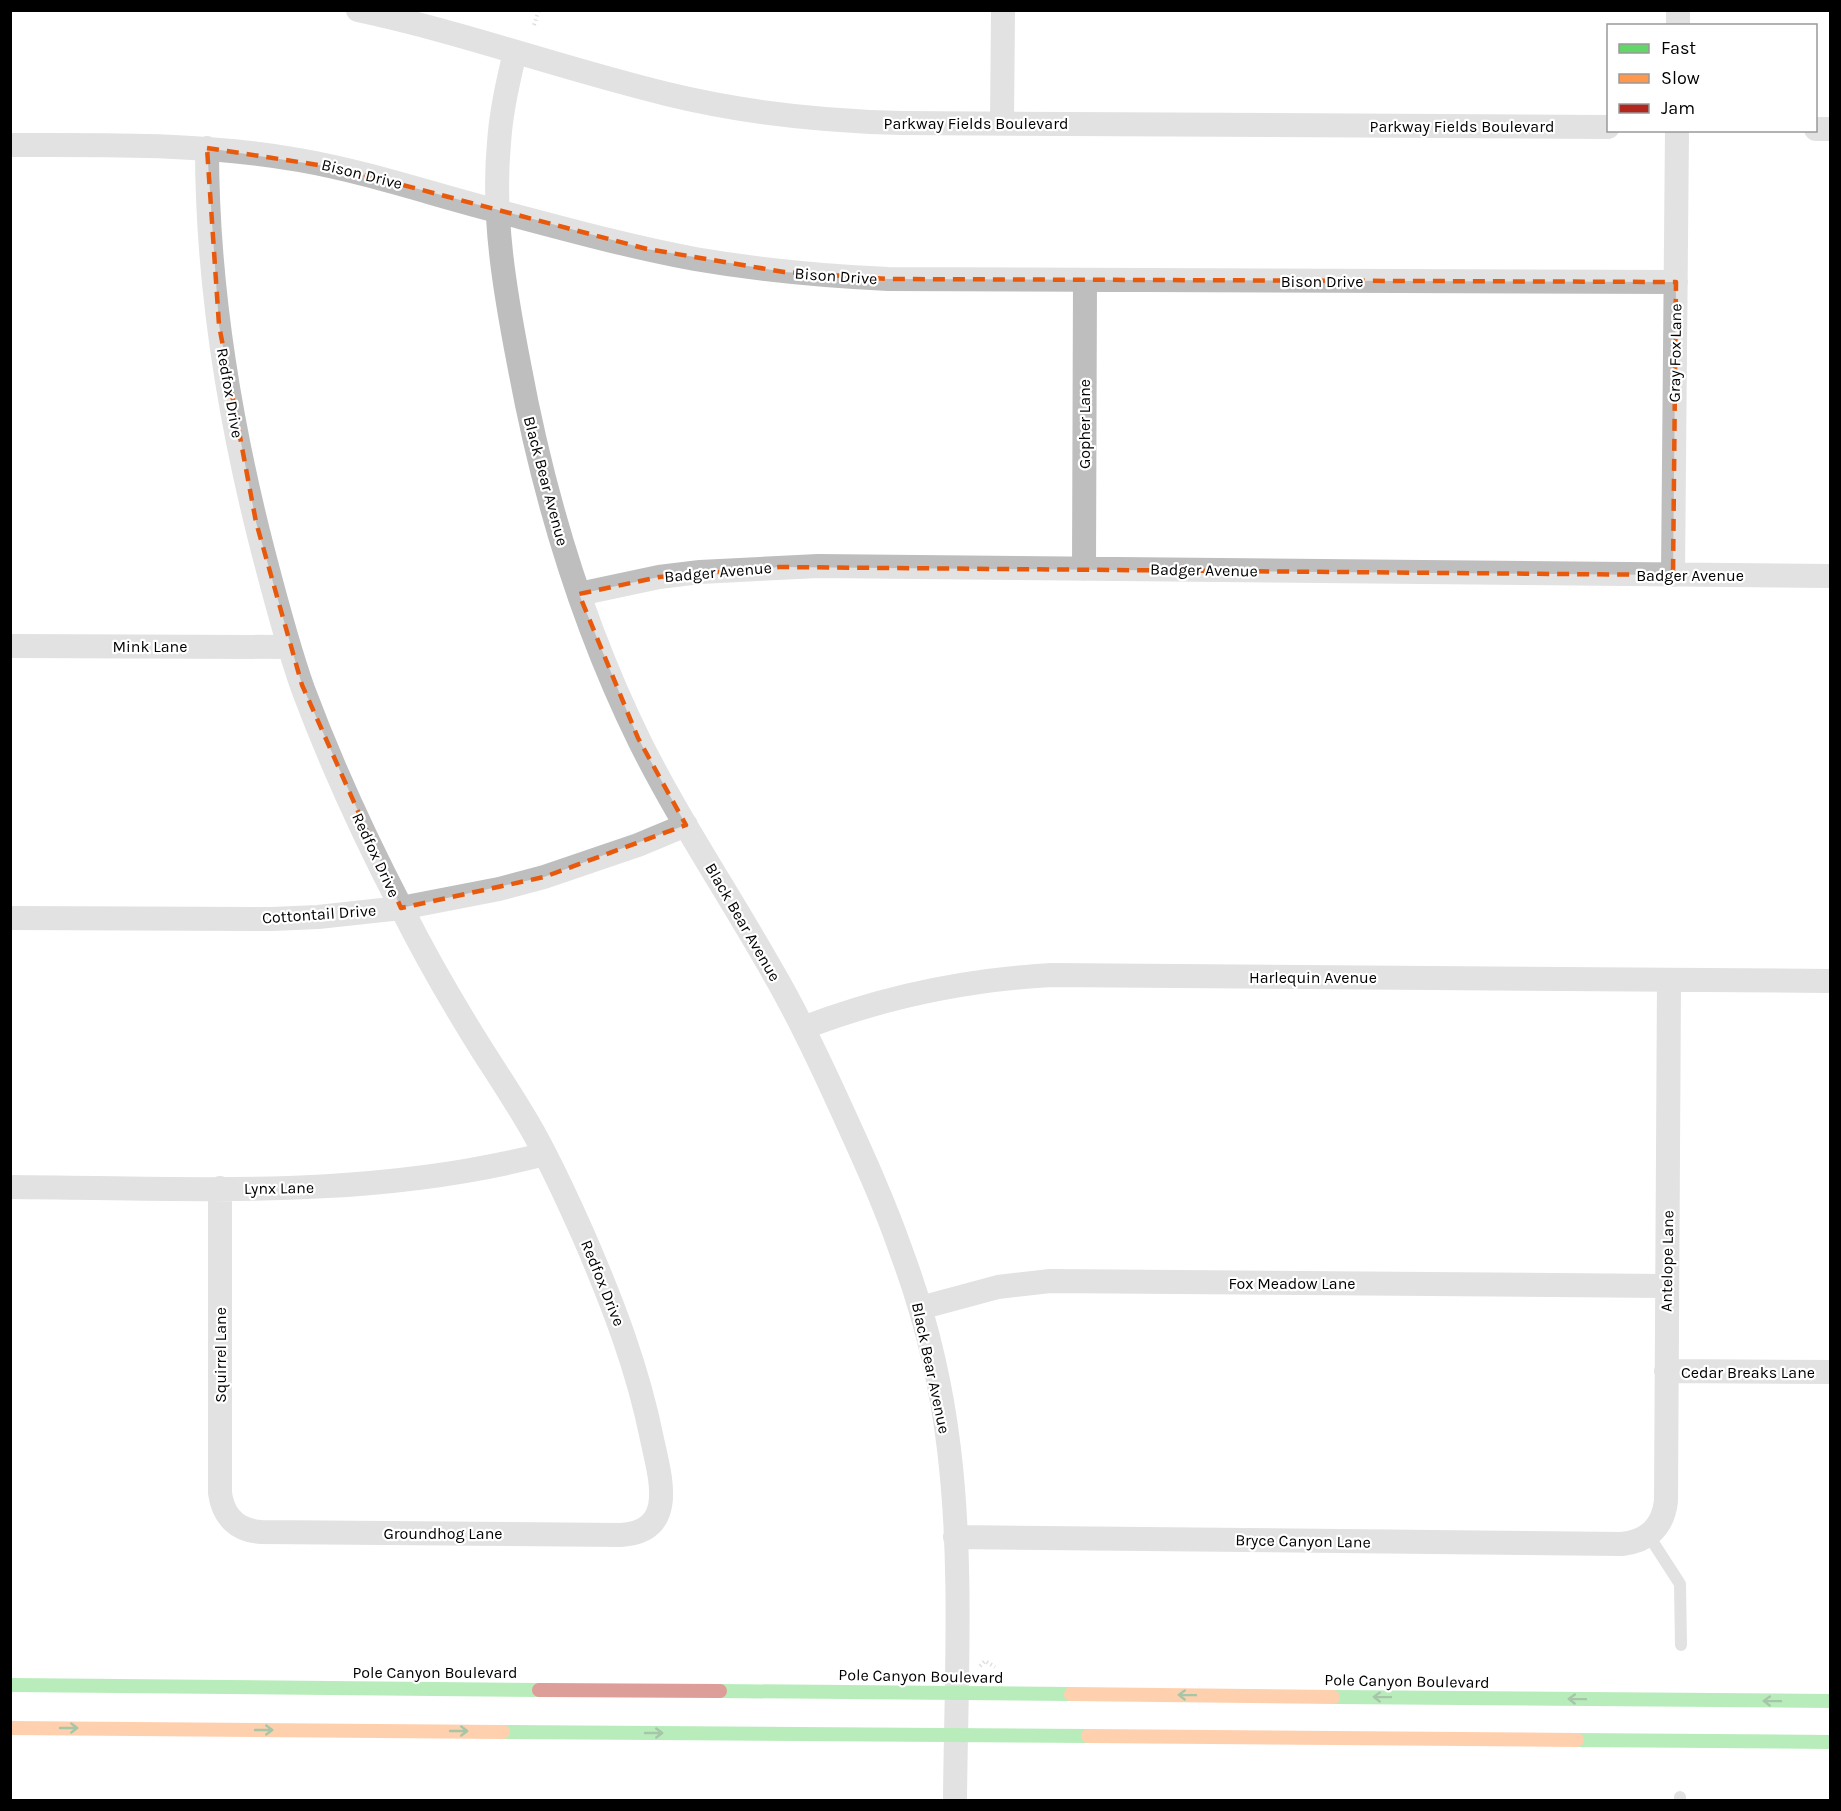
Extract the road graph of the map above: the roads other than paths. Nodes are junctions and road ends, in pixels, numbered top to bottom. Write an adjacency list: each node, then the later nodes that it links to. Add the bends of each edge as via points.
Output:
1 (358, 10): 3 (street, Parkway Fields Boulevard)
2 (1003, 10): 4 (street)
3 (515, 52): 4 (street, Parkway Fields Boulevard, via 666,94 764,112 862,122); 9 (street, Black Bear Avenue, via 498,147)
4 (1002, 123): 5 (street, Parkway Fields Boulevard)
5 (1607, 127)
6 (1677, 132): 11 (street, Gray Fox Lane)
7 (10, 145): 8 (street, Bison Drive)
8 (207, 148): 9 (street, Bison Drive, via 338,168); 17 (street, Redfox Drive, via 212,271 229,393 256,522)
9 (498, 212): 10 (street, Bison Drive, via 681,256 784,272 888,279); 15 (street, Black Bear Avenue, via 505,284 527,406 544,480)
10 (1085, 280): 11 (street, Bison Drive); 12 (street, Gopher Lane)
11 (1676, 282): 13 (street, Gray Fox Lane)
12 (1084, 568): 13 (street, Badger Avenue); 15 (street, Badger Avenue, via 770,567 659,577)
13 (1673, 575): 14 (street, Badger Avenue)
14 (1830, 576)
15 (579, 594): 18 (street, Black Bear Avenue, via 634,728)
16 (10, 646): 17 (street, Mink Lane)
17 (289, 647): 19 (street, Redfox Drive, via 333,763)
18 (686, 825): 19 (street, Cottontail Drive, via 544,877 499,890); 23 (street, Black Bear Avenue)
19 (401, 908): 20 (street, Cottontail Drive, via 272,919); 24 (street, Redfox Drive)
20 (10, 918)
21 (1669, 980): 22 (street, Harlequin Avenue); 23 (street, Harlequin Avenue, via 1051,975 945,986); 27 (street, Antelope Lane)
22 (1830, 981)
23 (803, 1028): 28 (street, Black Bear Avenue, via 879,1194)
24 (545, 1155): 26 (street, Lynx Lane, via 477,1171 381,1184); 32 (street, Redfox Drive, via 608,1291 635,1368 662,1492)
25 (10, 1187): 26 (street, Lynx Lane)
26 (220, 1188): 31 (street, Squirrel Lane, via 220,1492)
27 (1666, 1286): 28 (street, Fox Meadow Lane, via 1050,1281 998,1287); 29 (street, Antelope Lane)
28 (920, 1308): 34 (street, Black Bear Avenue, via 949,1450)
29 (1666, 1371): 30 (street, Cedar Breaks Lane); 33 (street, Antelope Lane, via 1665,1510)
30 (1830, 1372)
31 (231, 1520): 32 (street, Groundhog Lane, via 245,1529 262,1532 621,1535 639,1531)
32 (654, 1520)
33 (1649, 1536): 34 (street, Bryce Canyon Lane, via 1622,1544); 35 (lane, via 1680,1584)
34 (955, 1537): 37 (street, Black Bear Avenue)
35 (1681, 1645)
36 (10, 1685): 37 (street, Pole Canyon Boulevard)
37 (956, 1693): 38 (street, Pole Canyon Boulevard, one-way to 37); 40 (street, Black Bear Avenue)
38 (1830, 1701)
39 (10, 1728): 40 (street, one-way to 40)
40 (956, 1735): 41 (street); 42 (street, Black Bear Avenue)
41 (1830, 1742)
42 (955, 1800)

